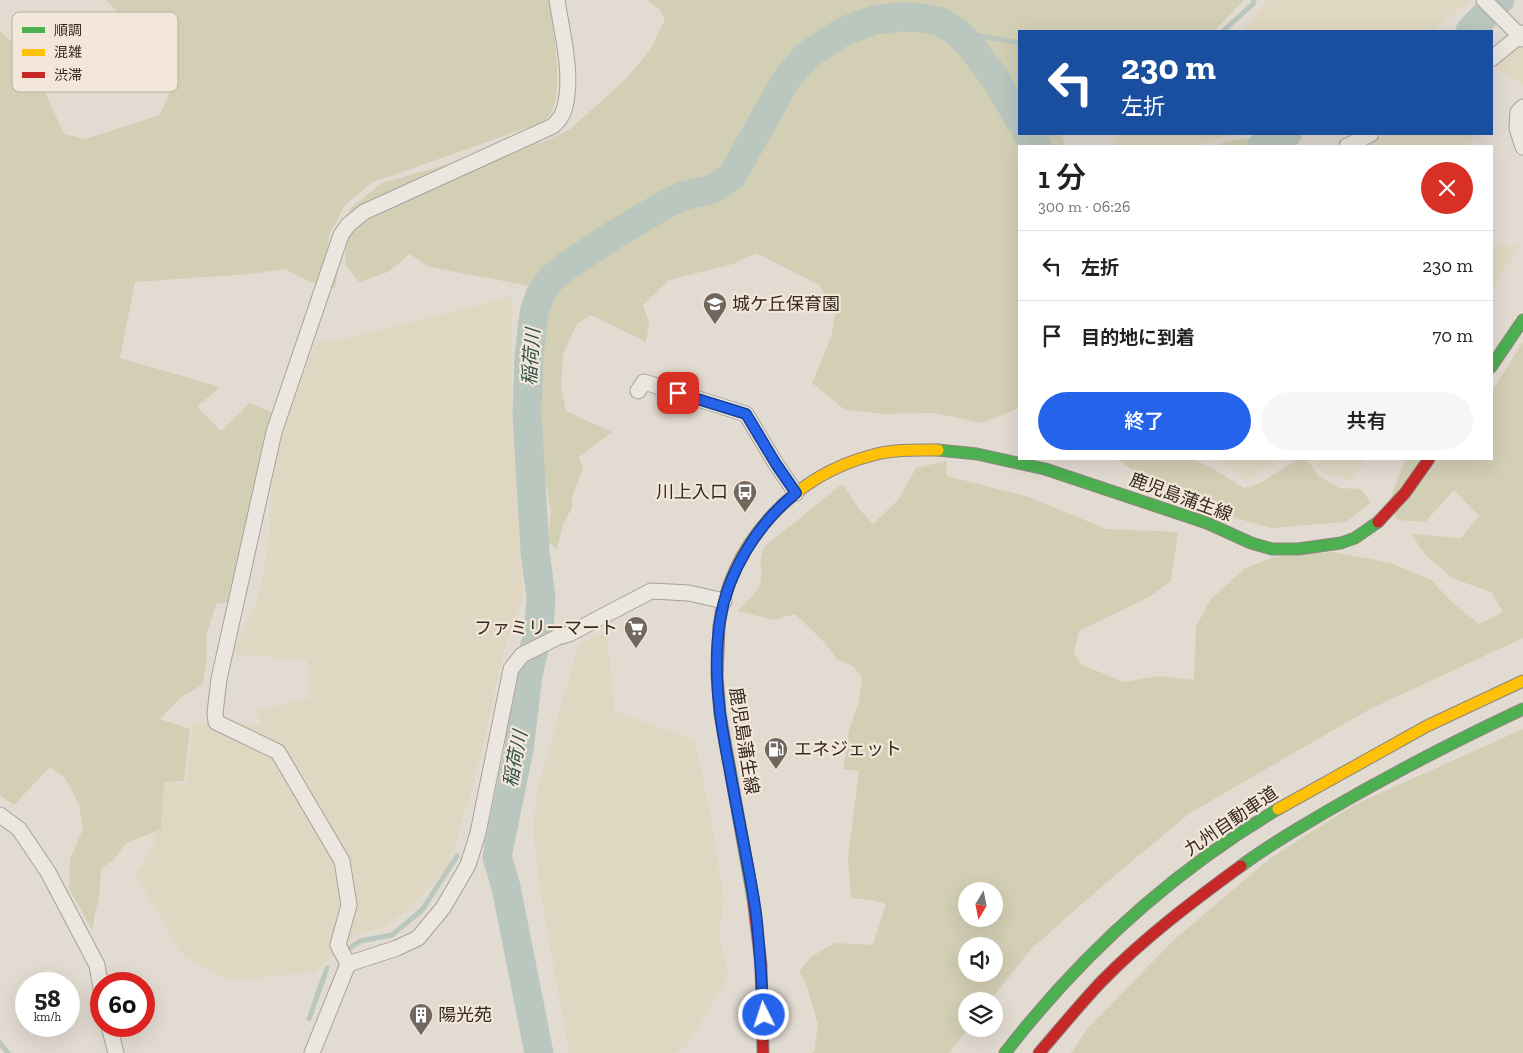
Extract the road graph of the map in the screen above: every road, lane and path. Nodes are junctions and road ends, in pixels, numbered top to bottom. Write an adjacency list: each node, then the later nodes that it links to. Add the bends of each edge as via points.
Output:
1 (557, 0): 18 (street, via 568,82 565,104 553,126 364,212 344,230 274,432 232,615 217,694 216,722 278,752 342,861 349,905 338,945)
2 (1484, 0): 3 (street)
3 (1522, 36): 4 (street)
4 (1493, 58)
5 (1523, 107): 8 (street, via 1518,112 1517,128)
6 (1369, 135): 7 (street)
7 (1349, 145)
8 (1523, 147)
9 (1523, 320): 10 (main road)
10 (1493, 364)
11 (638, 391): 13 (street, via 644,382 746,414)
12 (1428, 460): 13 (main road, 鹿児島蒲生線, via 1403,498 1385,516 1353,539 1288,550 1263,548 1214,526 1040,467 944,448 905,449 848,462)
13 (796, 493): 14 (main road, 鹿児島蒲生線, via 782,504 744,552)
14 (724, 601): 18 (street, via 689,593 651,591 522,655 511,669 478,833 468,865 444,908 418,938); 23 (main road, 鹿児島蒲生線, via 717,677 722,728 756,914 764,1015)
15 (1523, 680): 24 (main road, 九州自動車道, via 1427,726 1248,827 1133,915 1083,962)
16 (1523, 709): 25 (main road, via 1377,782 1265,848 1149,938 1102,981)
17 (0, 815): 19 (street, via 19,829 48,872)
18 (348, 964): 22 (street)
19 (98, 972)
20 (112, 1037): 21 (street)
21 (116, 1053)
22 (312, 1053)
23 (763, 1053)
24 (1005, 1053)
25 (1039, 1053)

